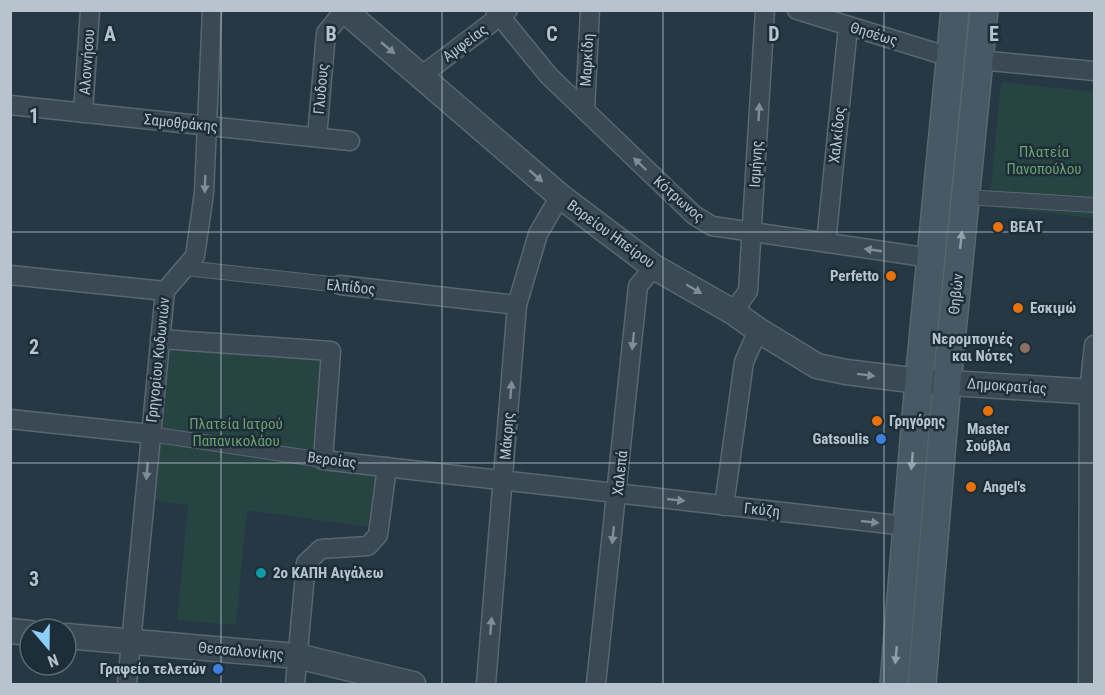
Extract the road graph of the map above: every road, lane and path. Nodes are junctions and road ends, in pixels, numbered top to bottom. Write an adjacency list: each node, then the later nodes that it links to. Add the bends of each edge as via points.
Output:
1 (90, 10): 17 (street, Αλοννήσου)
2 (212, 10): 18 (street, Γρηγορίου Κυδωνιών)
3 (590, 10): 15 (street, Μαρκίδη)
4 (765, 10): 24 (street, Ισμήνης, one-way to 4)
5 (797, 10): 10 (street, Θησέως)
6 (955, 10): 11 (main road, Θηβών)
7 (984, 10): 12 (main road, Θηβών)
8 (344, 11): 14 (street, Βορείου Ηπείρου, one-way to 14); 19 (street, Γλυδους, via 326,33)
9 (501, 12): 14 (street, Αμφείας); 15 (street, Κότρωνος, via 549,76)
10 (848, 27): 11 (street, Θησέως); 25 (street, Χαλκίδος)
11 (950, 57): 26 (main road, Θηβών)
12 (980, 60): 13 (street); 22 (main road, Θηβών)
13 (1095, 71)
14 (421, 76): 21 (street, Βορείου Ηπείρου, one-way to 21)
15 (585, 110): 24 (street, Κότρωνος, one-way to 15, via 712,226 694,214)
16 (11, 111): 17 (street, Σαμοθράκης)
17 (83, 113): 18 (street, Σαμοθράκης)
18 (206, 126): 19 (street, Σαμοθράκης); 28 (street, Γρηγορίου Κυδωνιών, one-way to 28, via 204,193 195,256)
19 (317, 138): 20 (street, Σαμοθράκης)
20 (351, 141)
21 (560, 196): 27 (street, Βορείου Ηπείρου); 32 (street, Μάκρης, via 538,234)
22 (966, 197): 23 (street); 38 (main road, Θηβών, one-way to 22)
23 (1095, 204)
24 (752, 233): 25 (street, Κότρωνος); 33 (street, Ισμήνης, via 748,291)
25 (826, 243): 26 (street, Κότρωνος, one-way to 25)
26 (931, 258): 37 (main road, Θηβών)
27 (654, 267): 33 (street, Βορείου Ηπείρου, one-way to 33); 45 (street, Χαλεπά, one-way to 45, via 639,286)
28 (185, 268): 30 (street, Ελπίδος); 31 (street, Γρηγορίου Κυδωνιών)
29 (10, 275): 31 (street)
30 (340, 285): 32 (street, Ελπίδος)
31 (165, 291): 35 (street, Γρηγορίου Κυδωνιών)
32 (517, 305): 44 (street, Μάκρης, one-way to 32)
33 (733, 312): 34 (street, Βορείου Ηπείρου)
34 (758, 330): 37 (street, Βορείου Ηπείρου, one-way to 37, via 817,366); 46 (street, via 744,362)
35 (160, 339): 41 (street, Γρηγορίου Κυδωνιών); 42 (street, via 331,351)
36 (1095, 345): 39 (street)
37 (919, 381): 38 (street, Δημοκρατίας); 47 (main road, Θηβών, one-way to 47)
38 (947, 382): 39 (street, Δημοκρατίας); 57 (main road, Θηβών)
39 (1092, 392): 58 (street)
40 (10, 419): 41 (street, Βεροίας)
41 (150, 434): 42 (street, Βεροίας); 49 (street, Γρηγορίου Κυδωνιών, one-way to 49)
42 (323, 460): 43 (street, Βεροίας)
43 (387, 467): 44 (street, Βεροίας); 50 (street, via 378,535 368,546 321,549 306,562)
44 (504, 479): 45 (street, Βεροίας); 54 (street, Μάκρης, one-way to 44)
45 (618, 494): 46 (street, Γκύζη, one-way to 46); 55 (street, Χαλεπά, one-way to 55)
46 (724, 506): 47 (street, Γκύζη, one-way to 47)
47 (906, 526): 56 (main road, Θηβών, one-way to 56)
48 (78, 637): 49 (street, Θεσσαλονίκης)
49 (130, 642): 50 (street, Θεσσαλονίκης); 51 (street, Γρηγορίου Κυδωνιών)
50 (297, 656): 52 (street); 53 (street, Θεσσαλονίκης)
51 (127, 684)
52 (295, 684)
53 (413, 684)
54 (486, 684)
55 (596, 684)
56 (894, 684)
57 (922, 684)
58 (1088, 684)

